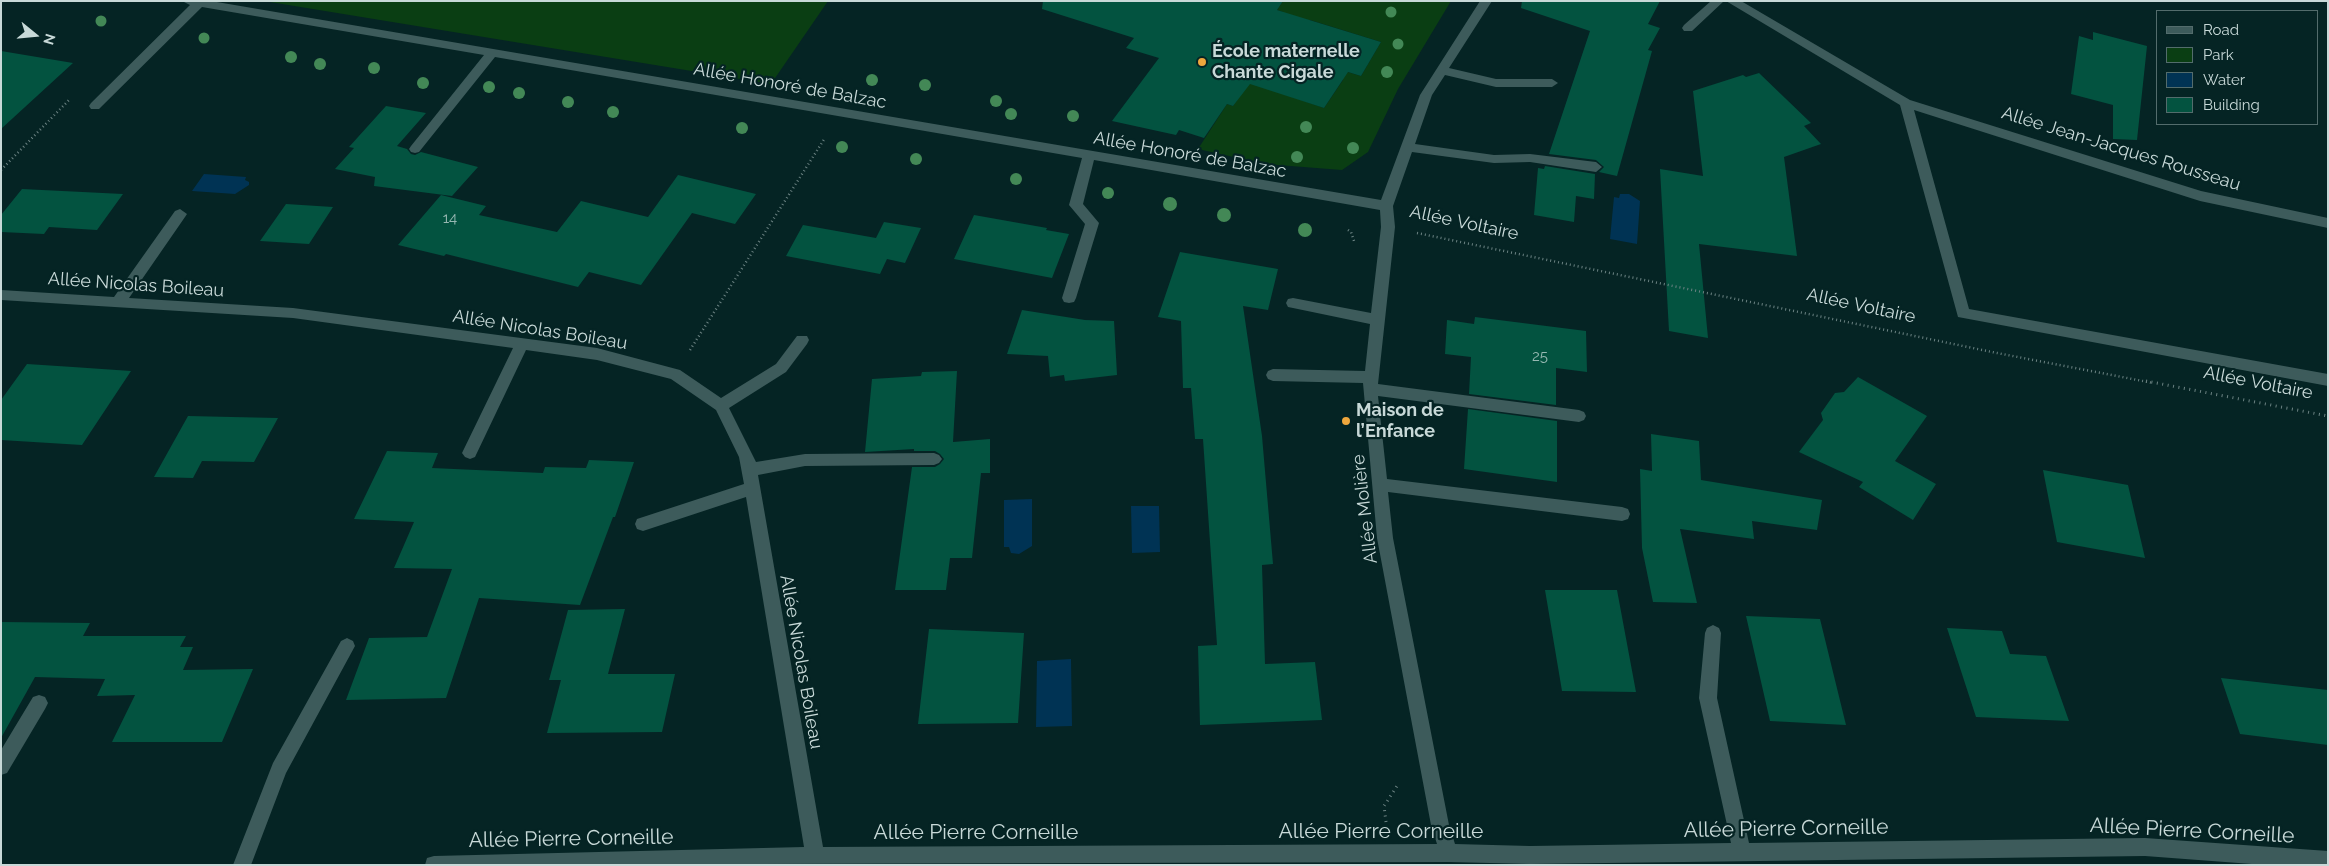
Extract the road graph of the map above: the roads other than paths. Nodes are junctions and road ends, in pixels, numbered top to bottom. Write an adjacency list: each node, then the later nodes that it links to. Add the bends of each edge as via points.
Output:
1 (1486, 1): 7 (street, Allée Molière)
2 (1718, 1): 5 (street)
3 (1732, 1): 9 (street, Allée Jean-Jacques Rousseau)
4 (194, 2): 6 (street, Allée Honoré de Balzac); 10 (street)
5 (1688, 28)
6 (492, 53): 12 (street); 13 (street, Allée Honoré de Balzac)
7 (1442, 70): 8 (street, via 1496,83); 11 (street, Allée Molière, via 1426,96)
8 (1552, 83)
9 (1906, 103): 17 (street, Allée Jean-Jacques Rousseau, via 2200,196); 26 (street, Allée Voltaire, via 1963,313)
10 (96, 106)
11 (1408, 147): 14 (street, via 1494,160 1530,158); 15 (street, Allée Molière)
12 (415, 149)
13 (1089, 155): 15 (street, Allée Honoré de Balzac); 19 (street, via 1076,205 1092,223)
14 (1596, 167)
15 (1386, 206): 22 (street, Allée Molière, via 1388,227)
16 (180, 214): 20 (street)
17 (2328, 223)
18 (1, 295): 20 (street, Allée Nicolas Boileau)
19 (1069, 298)
20 (118, 302): 24 (street, Allée Nicolas Boileau, via 294,313)
21 (1293, 303): 22 (street)
22 (1378, 320): 27 (street, Allée Molière)
23 (802, 340): 28 (street, via 781,368)
24 (522, 344): 28 (street, Allée Nicolas Boileau, via 597,354 676,374); 30 (street)
25 (1273, 375): 27 (street)
26 (2328, 380)
27 (1371, 383): 29 (street); 33 (street, Allée Molière)
28 (721, 406): 32 (street, Allée Nicolas Boileau, via 747,457)
29 (1579, 416)
30 (470, 453)
31 (934, 459): 32 (street, via 805,460)
32 (749, 470): 34 (street, Allée Nicolas Boileau)
33 (1381, 485): 35 (street); 42 (street, Allée Molière, via 1385,538 1440,824)
34 (752, 488): 36 (street); 44 (street, Allée Nicolas Boileau)
35 (1622, 514)
36 (643, 524)
37 (1714, 633): 41 (street, via 1708,698)
38 (347, 646): 45 (street, via 279,769)
39 (38, 703): 40 (street)
40 (1, 767)
41 (1742, 852): 42 (street, Allée Pierre Corneille); 43 (street, Allée Pierre Corneille, via 2145,846)
42 (1449, 853): 44 (street, Allée Pierre Corneille)
43 (2328, 860)
44 (813, 861): 46 (street, Allée Pierre Corneille)
45 (242, 865)
46 (434, 865)

